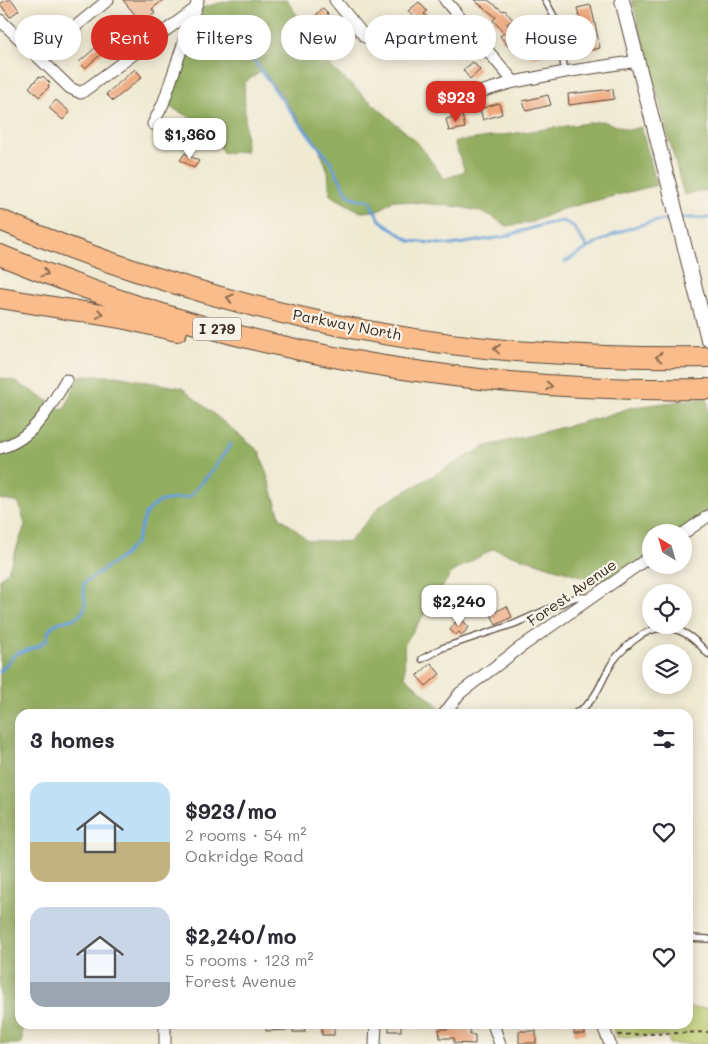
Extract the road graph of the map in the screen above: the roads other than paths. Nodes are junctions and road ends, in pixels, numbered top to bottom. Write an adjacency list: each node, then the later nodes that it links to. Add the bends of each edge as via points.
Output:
1 (108, 0): 8 (street)
2 (335, 0): 10 (street)
3 (445, 0): 14 (street)
4 (545, 0): 13 (lane, via 556,20)
5 (622, 0): 12 (street)
6 (197, 5): 11 (street, via 84,92 70,88); 16 (street)
7 (0, 20): 9 (street)
8 (81, 22)
9 (15, 35)
10 (365, 37)
11 (41, 60)
12 (638, 61): 13 (street); 22 (street)
13 (565, 72): 14 (street)
14 (514, 82): 15 (street)
15 (446, 102)
16 (153, 124)
17 (0, 208): 20 (highway)
18 (0, 220): 20 (highway, Parkway North / I 279)
19 (0, 255): 24 (highway, I 279, one-way to 24, via 108,296 271,344)
20 (126, 268): 23 (highway, Parkway North / I 279, one-way to 20, via 529,352 398,335 342,326 249,304)
21 (0, 298): 24 (highway, one-way to 24, via 126,319 317,363 363,370)
22 (708, 339)
23 (708, 357)
24 (442, 374): 26 (highway, I 279, one-way to 26, via 527,384)
25 (66, 380): 27 (street, via 36,425 24,436)
26 (708, 389)
27 (0, 448)
28 (708, 516): 29 (street)
29 (692, 527)
30 (642, 562): 31 (street, Forest Avenue)
31 (592, 598): 33 (lane, via 571,598 514,624 442,648); 34 (street, Forest Avenue, via 460,693)
32 (708, 654): 35 (lane, via 686,634 672,628 652,628 620,652 590,704)
33 (422, 659)
34 (448, 709)
35 (582, 709)
36 (693, 938): 37 (lane)
37 (708, 938)
38 (165, 1029): 43 (street)
39 (376, 1029): 44 (street)
40 (494, 1029): 45 (street)
41 (605, 1029): 42 (street)
42 (612, 1040)
43 (165, 1044)
44 (376, 1044)
45 (500, 1044)

